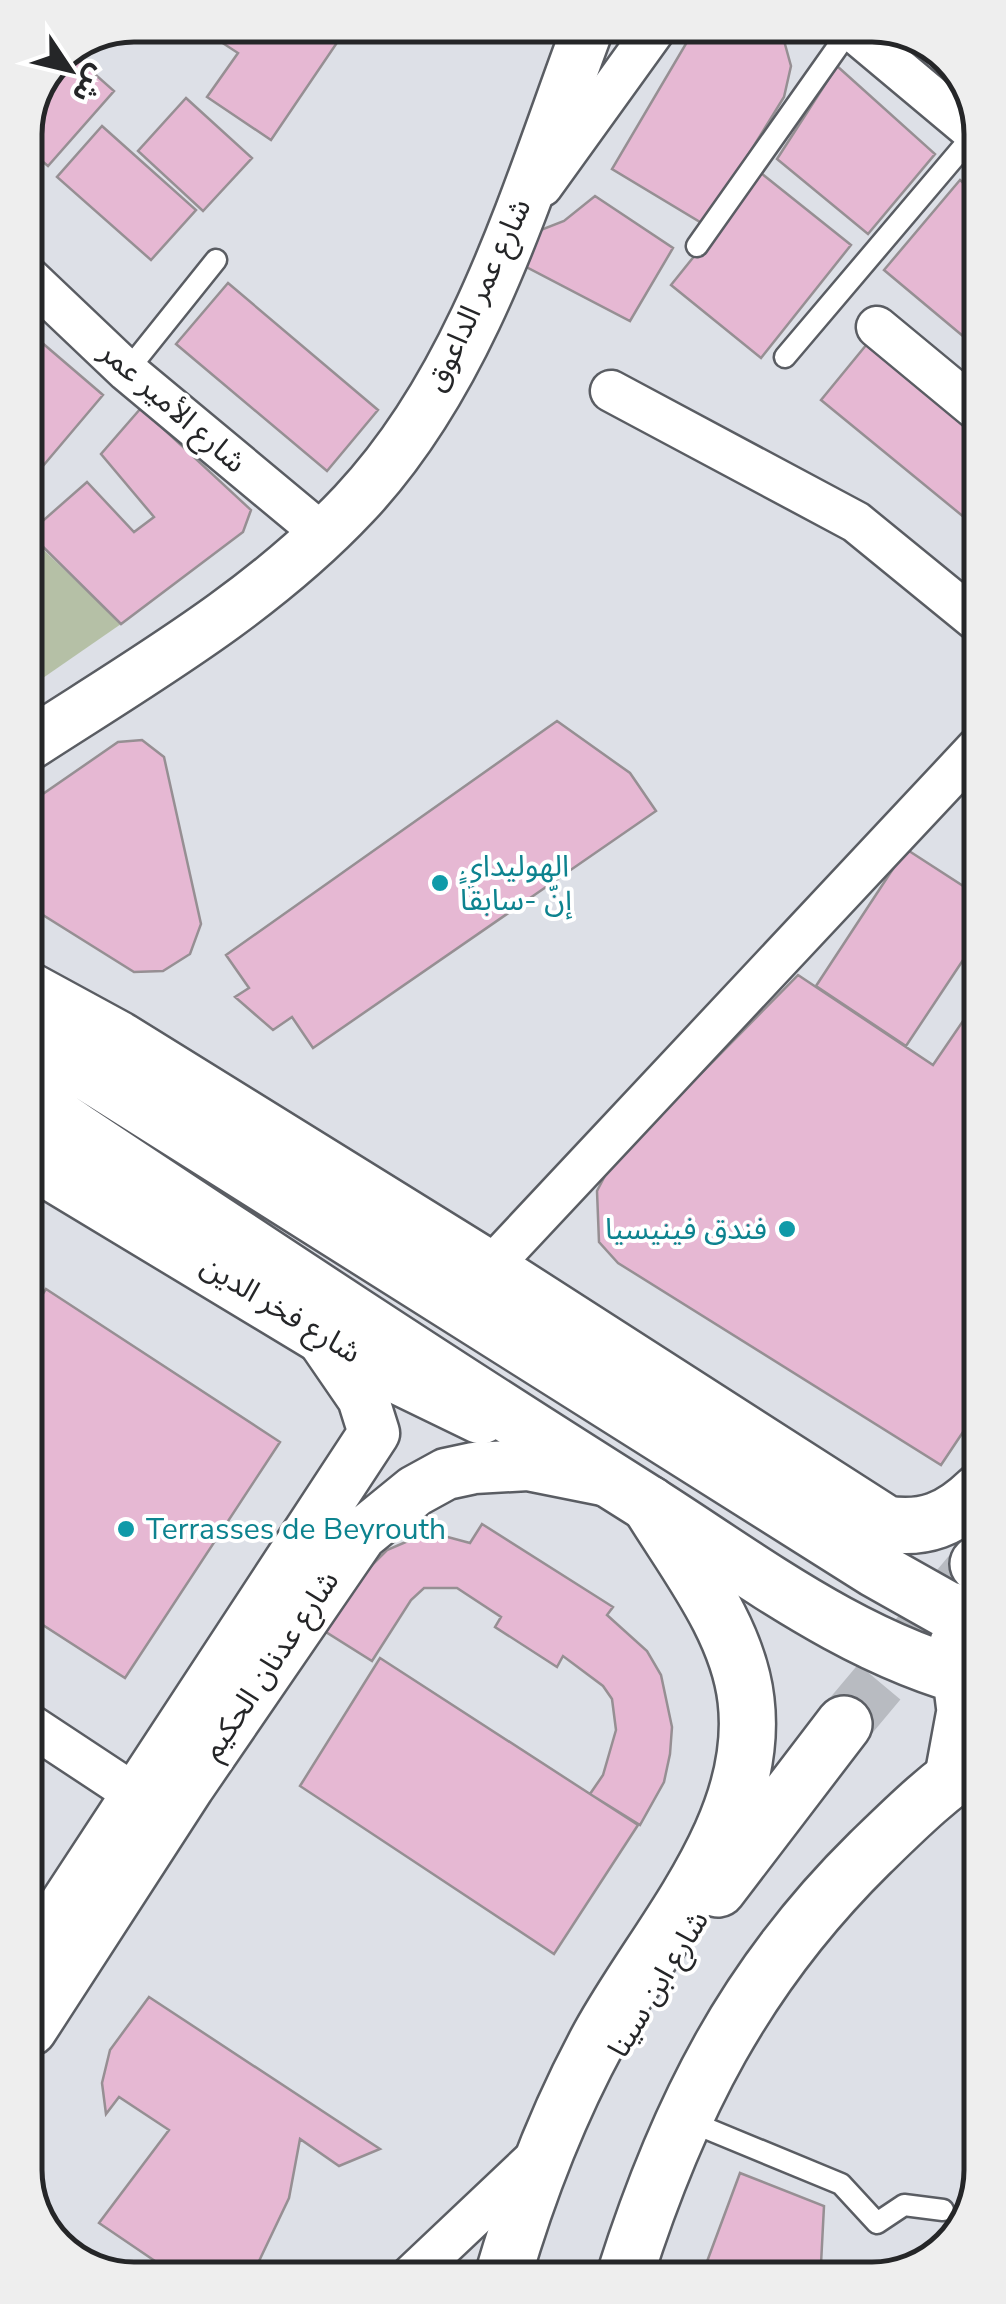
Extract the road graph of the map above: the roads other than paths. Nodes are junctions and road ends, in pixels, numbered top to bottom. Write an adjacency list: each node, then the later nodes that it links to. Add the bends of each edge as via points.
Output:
1 (582, 43): 8 (street, شارع عمر الداعوق)
2 (645, 43): 8 (street)
3 (837, 43): 9 (lane)
4 (875, 43): 5 (street)
5 (943, 83): 6 (street)
6 (960, 110)
7 (964, 146): 13 (lane)
8 (514, 226): 17 (street, شارع عمر الداعوق, via 436,388 386,467)
9 (697, 246)
10 (216, 260): 14 (lane)
11 (43, 291): 14 (street, شارع الأمير عمر)
12 (876, 327): 16 (street)
13 (784, 357)
14 (128, 371): 17 (street, شارع الأمير عمر)
15 (611, 391): 18 (street, via 856,522)
16 (964, 399)
17 (324, 535): 19 (street, شارع عمر الداعوق, via 238,609)
18 (964, 610)
19 (43, 736)
20 (964, 762): 25 (street)
21 (43, 998): 25 (main road, via 118,1039)
22 (43, 1043): 25 (main road)
23 (43, 1110): 27 (main road)
24 (42, 1167): 26 (main road, شارع فخر الدين)
25 (472, 1287): 29 (main road, via 886,1524 939,1522); 30 (main road)
26 (319, 1334): 27 (main road, شارع فخر الدين, via 443,1400); 35 (street, شارع عدنان الحكيم, via 363,1398 374,1432)
27 (544, 1440): 28 (main road)
28 (632, 1493): 31 (main road, via 838,1625 899,1656); 37 (street, شارع عدنان الحكيم, via 528,1465 474,1468 415,1491 360,1535); 39 (main road, via 732,1648 746,1698 745,1759 712,1852 600,2037)
29 (964, 1503)
30 (963, 1614)
31 (964, 1677)
32 (844, 1724): 43 (main road, شارع ابن سينا, via 698,1915 634,2016 572,2154)
33 (42, 1733): 35 (street)
34 (964, 1770): 38 (main road, via 818,1907 762,1978)
35 (136, 1795): 36 (street, شارع عدنان الحكيم)
36 (42, 1939)
37 (42, 2012)
38 (682, 2118): 40 (lane, via 840,2184 877,2223 904,2204); 44 (main road)
39 (550, 2145): 41 (street); 42 (main road)
40 (943, 2210)
41 (427, 2261)
42 (508, 2262)
43 (537, 2262)
44 (628, 2262)

